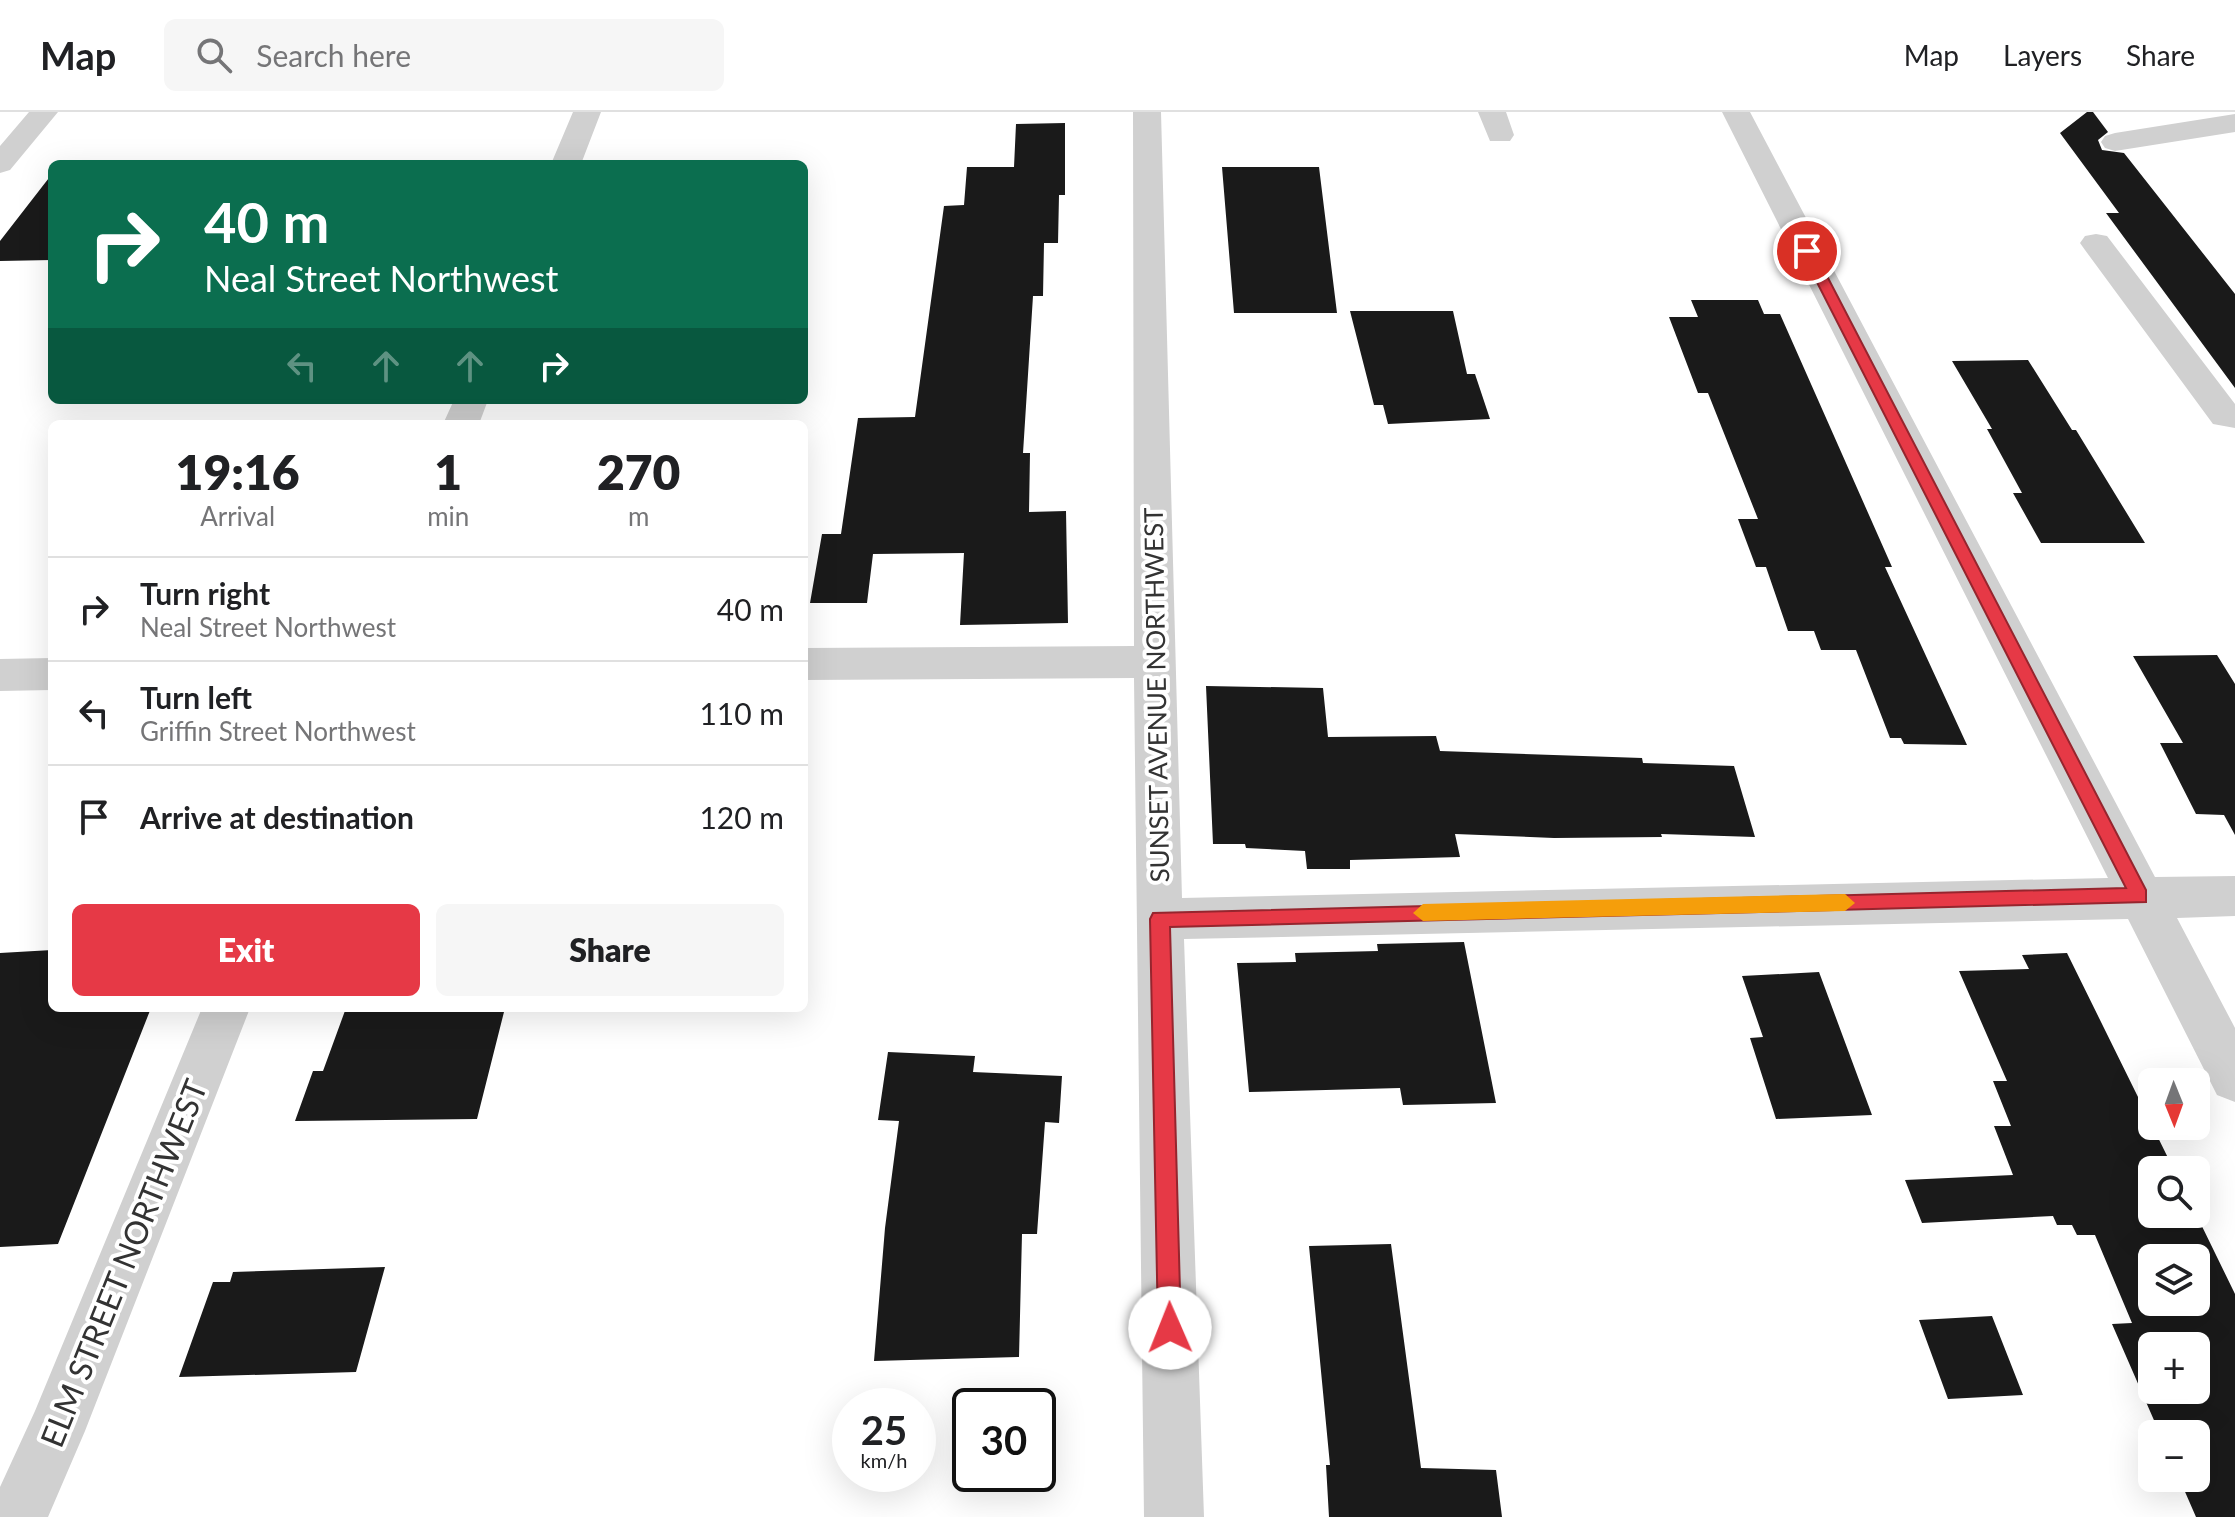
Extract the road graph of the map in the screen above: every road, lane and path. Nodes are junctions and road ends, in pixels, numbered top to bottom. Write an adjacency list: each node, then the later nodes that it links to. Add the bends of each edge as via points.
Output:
1 (44, 112): 7 (street)
2 (587, 112): 8 (street)
3 (1736, 112): 15 (street)
4 (2235, 123): 6 (street)
5 (1158, 129): 11 (street, SUNSET AVENUE NORTHWEST)
6 (2115, 142)
7 (2, 160)
8 (568, 160)
9 (2096, 243): 10 (street, via 2225,416)
10 (2235, 416)
11 (1154, 662): 12 (street); 17 (street, SUNSET AVENUE NORTHWEST)
12 (808, 664)
13 (48, 674): 14 (street)
14 (0, 675)
15 (2139, 896): 16 (street); 17 (street); 19 (street)
16 (2235, 896)
17 (1160, 919): 21 (street, SUNSET AVENUE NORTHWEST)
18 (224, 1012): 20 (street, ELM STREET NORTHWEST)
19 (2235, 1078)
20 (17, 1517)
21 (1174, 1517)

